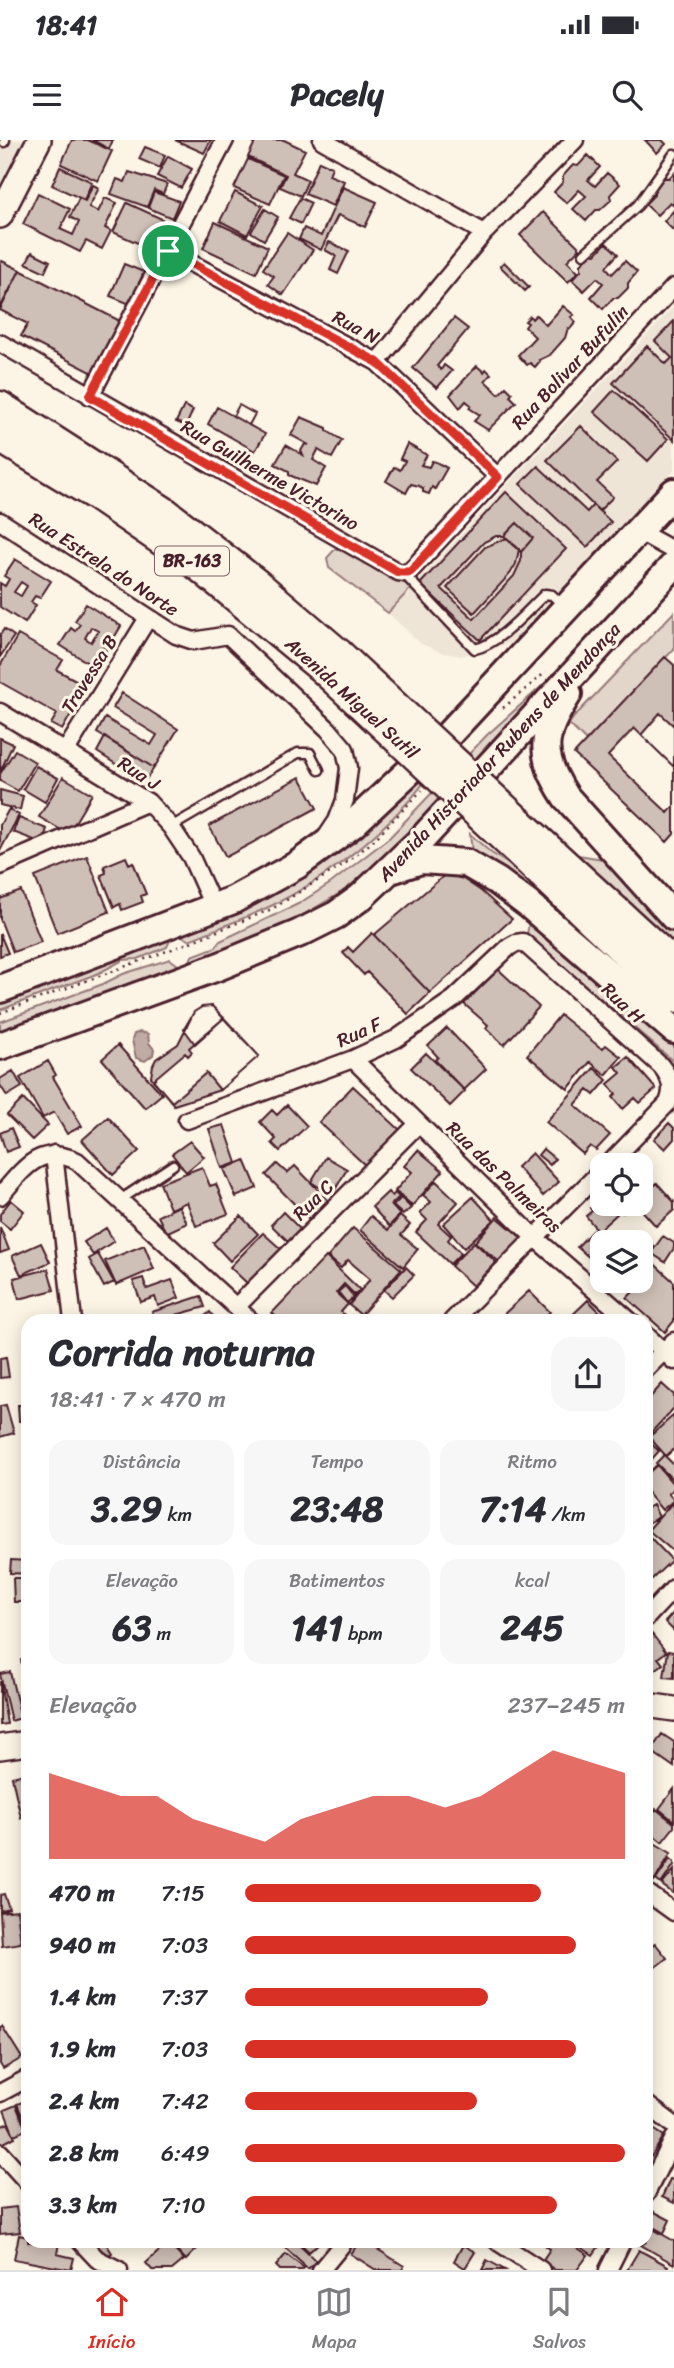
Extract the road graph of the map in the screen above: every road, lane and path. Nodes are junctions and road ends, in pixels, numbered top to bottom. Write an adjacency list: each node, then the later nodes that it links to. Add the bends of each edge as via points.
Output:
1 (39, 140): 7 (street)
2 (225, 140): 9 (street)
3 (322, 140): 5 (street)
4 (575, 140): 8 (street)
5 (343, 145): 8 (street)
6 (674, 154): 10 (lane, via 638,205)
7 (0, 216)
8 (484, 233): 13 (street)
9 (168, 251): 13 (street, Rua N); 14 (street)
10 (584, 254)
11 (674, 286): 17 (street, Rua Bolivar Bufulin)
12 (0, 343): 14 (street, Rua Guilherme Victorino)
13 (377, 362): 17 (street, Rua N)
14 (90, 396): 23 (street, Rua Guilherme Victorino)
15 (0, 407): 27 (highway, Avenida Miguel Sutil / BR-163, via 165,513 256,584)
16 (0, 438): 27 (highway, Avenida Miguel Sutil / BR-163, via 98,496)
17 (498, 477): 23 (street, via 411,570)
18 (674, 492): 20 (main road)
19 (0, 521): 25 (street, Rua Estrela do Norte)
20 (638, 531): 21 (street); 24 (main road)
21 (674, 551)
22 (674, 565): 26 (main road, Avenida Historiador Rubens de Mendonça)
23 (403, 573): 24 (lane, via 475,649 516,622 545,594)
24 (566, 608): 34 (main road, via 423,759 352,825)
25 (148, 618): 29 (street, Travessa B); 34 (street, Rua Estrela do Norte, via 185,639 202,641 228,635 345,749 349,768 342,810 327,837)
26 (612, 633): 36 (main road, Avenida Historiador Rubens de Mendonça); 38 (main road, via 555,715 547,732 548,762 566,797)
27 (331, 662): 33 (highway, Avenida Miguel Sutil / BR-163, bridge)
28 (0, 712): 29 (street, Rua J)
29 (65, 752): 31 (street, Rua J)
30 (318, 770): 32 (lane, via 310,753 298,753)
31 (148, 802): 32 (street, Rua J); 35 (street)
32 (171, 827): 37 (street, Rua J)
33 (512, 831): 40 (highway, Avenida Miguel Sutil / BR-163); 42 (highway, Avenida Miguel Sutil / BR-163)
34 (297, 865): 37 (main road)
35 (0, 866)
36 (384, 876): 43 (main road, via 421,860 466,863 529,905); 44 (main road, Avenida Historiador Rubens de Mendonça, via 336,915 300,933)
37 (214, 908): 41 (main road)
38 (674, 917)
39 (523, 942): 45 (street, Rua F, via 509,947 445,1006 396,1039); 48 (street, Rua H, via 671,1080 668,1103)
40 (674, 965)
41 (0, 989)
42 (674, 997)
43 (674, 1030)
44 (0, 1046)
45 (353, 1059): 46 (street, Rua F); 47 (street, Rua das Palmeiras)
46 (187, 1120)
47 (418, 1124): 54 (street, Rua das Palmeiras); 55 (street, Rua C)
48 (620, 1153)
49 (54, 1154): 52 (street, via 32,1161); 53 (street, via 77,1161); 56 (street)
50 (173, 1165): 53 (lane)
51 (590, 1182): 54 (street)
52 (0, 1196)
53 (120, 1200): 55 (street)
54 (534, 1237): 58 (street); 59 (street, Rua das Palmeiras)
55 (237, 1306): 57 (street)
56 (72, 1314)
57 (244, 1314)
58 (459, 1314)
59 (622, 1314)
60 (653, 1339): 61 (street)
61 (671, 1351): 62 (street)
62 (653, 1364)
63 (674, 1588): 64 (street)
64 (653, 1610)
65 (653, 1706): 66 (street)
66 (674, 1709)
67 (21, 1744): 68 (street)
68 (0, 1747)
69 (653, 1897): 70 (street)
70 (674, 1912)
71 (21, 2082): 72 (street)
72 (0, 2093)
73 (653, 2109): 74 (street)
74 (674, 2125)
75 (674, 2138): 78 (street)
76 (0, 2152): 77 (street)
77 (21, 2175)
78 (653, 2180)
79 (85, 2248): 83 (street)
80 (339, 2248): 85 (street)
81 (507, 2248): 86 (street)
82 (619, 2248): 87 (street)
83 (94, 2264): 84 (street)
84 (119, 2270)
85 (321, 2270)
86 (541, 2270)
87 (607, 2270)

